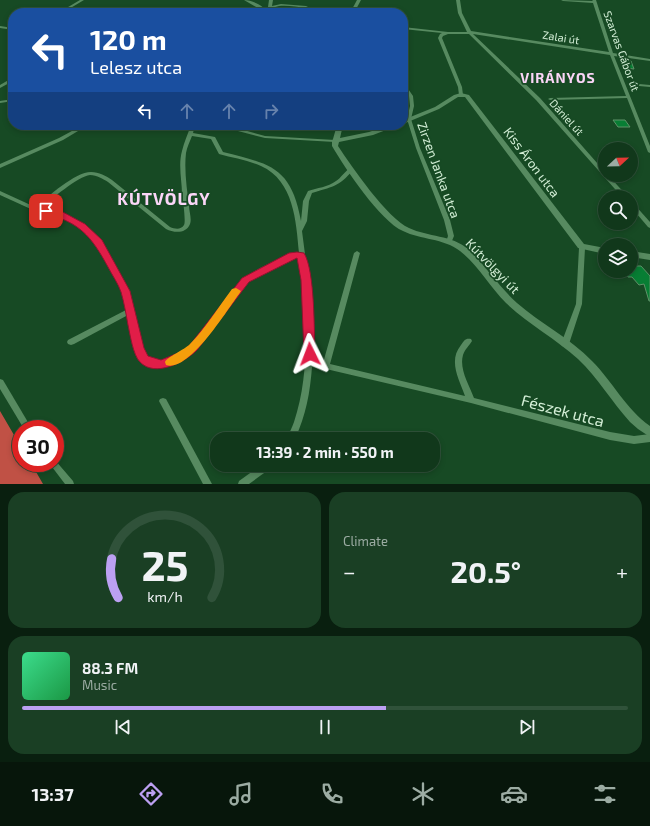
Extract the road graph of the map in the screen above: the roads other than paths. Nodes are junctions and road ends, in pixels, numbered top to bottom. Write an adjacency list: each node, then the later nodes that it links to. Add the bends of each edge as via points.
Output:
1 (82, 0): 9 (street)
2 (246, 0): 10 (street)
3 (271, 0): 8 (street)
4 (458, 0): 13 (street, Dániel út, via 460,13)
5 (563, 0): 6 (street)
6 (594, 1): 14 (street, Szarvas Gábor út)
7 (306, 6): 8 (street)
8 (270, 7)
9 (68, 8)
10 (259, 8)
11 (408, 29): 12 (street, Zalai út)
12 (448, 33): 13 (street, Zalai út); 19 (street, via 441,35 440,38)
13 (469, 33): 14 (street, Zalai út); 34 (street, Dániel út, via 538,99)
14 (611, 54): 15 (street, Zalai út); 20 (street, Szarvas Gábor út)
15 (650, 60)
16 (640, 85): 17 (street)
17 (650, 86)
18 (408, 91): 22 (street, Zirzen Janka utca, via 412,96)
19 (461, 95): 23 (street); 44 (street, Kiss Áron utca, via 467,96)
20 (628, 97): 21 (street); 32 (street, Szarvas Gábor út)
21 (550, 99)
22 (408, 116)
23 (408, 120)
24 (408, 126): 43 (street, Zirzen Janka utca, via 447,220)
25 (77, 130): 33 (street)
26 (191, 130): 30 (street)
27 (240, 130): 31 (street, via 265,137)
28 (338, 130): 31 (street)
29 (383, 130): 31 (street)
30 (190, 134): 39 (street, via 183,162 188,221 184,229 174,231 168,228 110,181 95,173 83,174); 42 (street, via 213,138 221,153 267,166 278,175 290,193)
31 (335, 141): 35 (street, Kútvölgyi út, via 335,146)
32 (650, 152)
33 (0, 166)
34 (598, 167)
35 (350, 170): 42 (street, via 340,183 310,192 305,199 304,218); 43 (street, Kútvölgyi út, via 398,226)
36 (611, 182): 37 (street, Dániel út)
37 (619, 190)
38 (0, 193): 39 (street)
39 (34, 208): 50 (street, via 58,213 92,234 125,291)
40 (638, 212): 41 (street)
41 (650, 226)
42 (300, 230): 49 (street)
43 (450, 242): 53 (street, Kútvölgyi út, via 463,249 514,306)
44 (582, 248): 45 (street); 53 (street, via 579,304)
45 (598, 250)
46 (357, 253): 55 (street)
47 (638, 255): 48 (street)
48 (650, 257)
49 (302, 258): 50 (street, via 300,255 292,255 246,280 194,347 186,354 162,365 143,359); 54 (street, via 306,280)
50 (131, 310): 52 (street)
51 (468, 341): 57 (street, via 462,347 458,365)
52 (71, 342)
53 (565, 344): 61 (street, Kútvölgyi út, via 589,364 638,422)
54 (309, 364): 55 (street, Fészek utca); 60 (street, via 304,399)
55 (326, 366): 57 (street, Fészek utca)
56 (0, 382): 59 (street)
57 (471, 400): 62 (street, Fészek utca, via 610,436 634,440)
58 (163, 401): 66 (street)
59 (23, 420)
60 (294, 432)
61 (650, 432)
62 (650, 438)
63 (60, 472): 65 (street)
64 (258, 472): 67 (street)
65 (70, 484)
66 (208, 484)
67 (242, 484)

